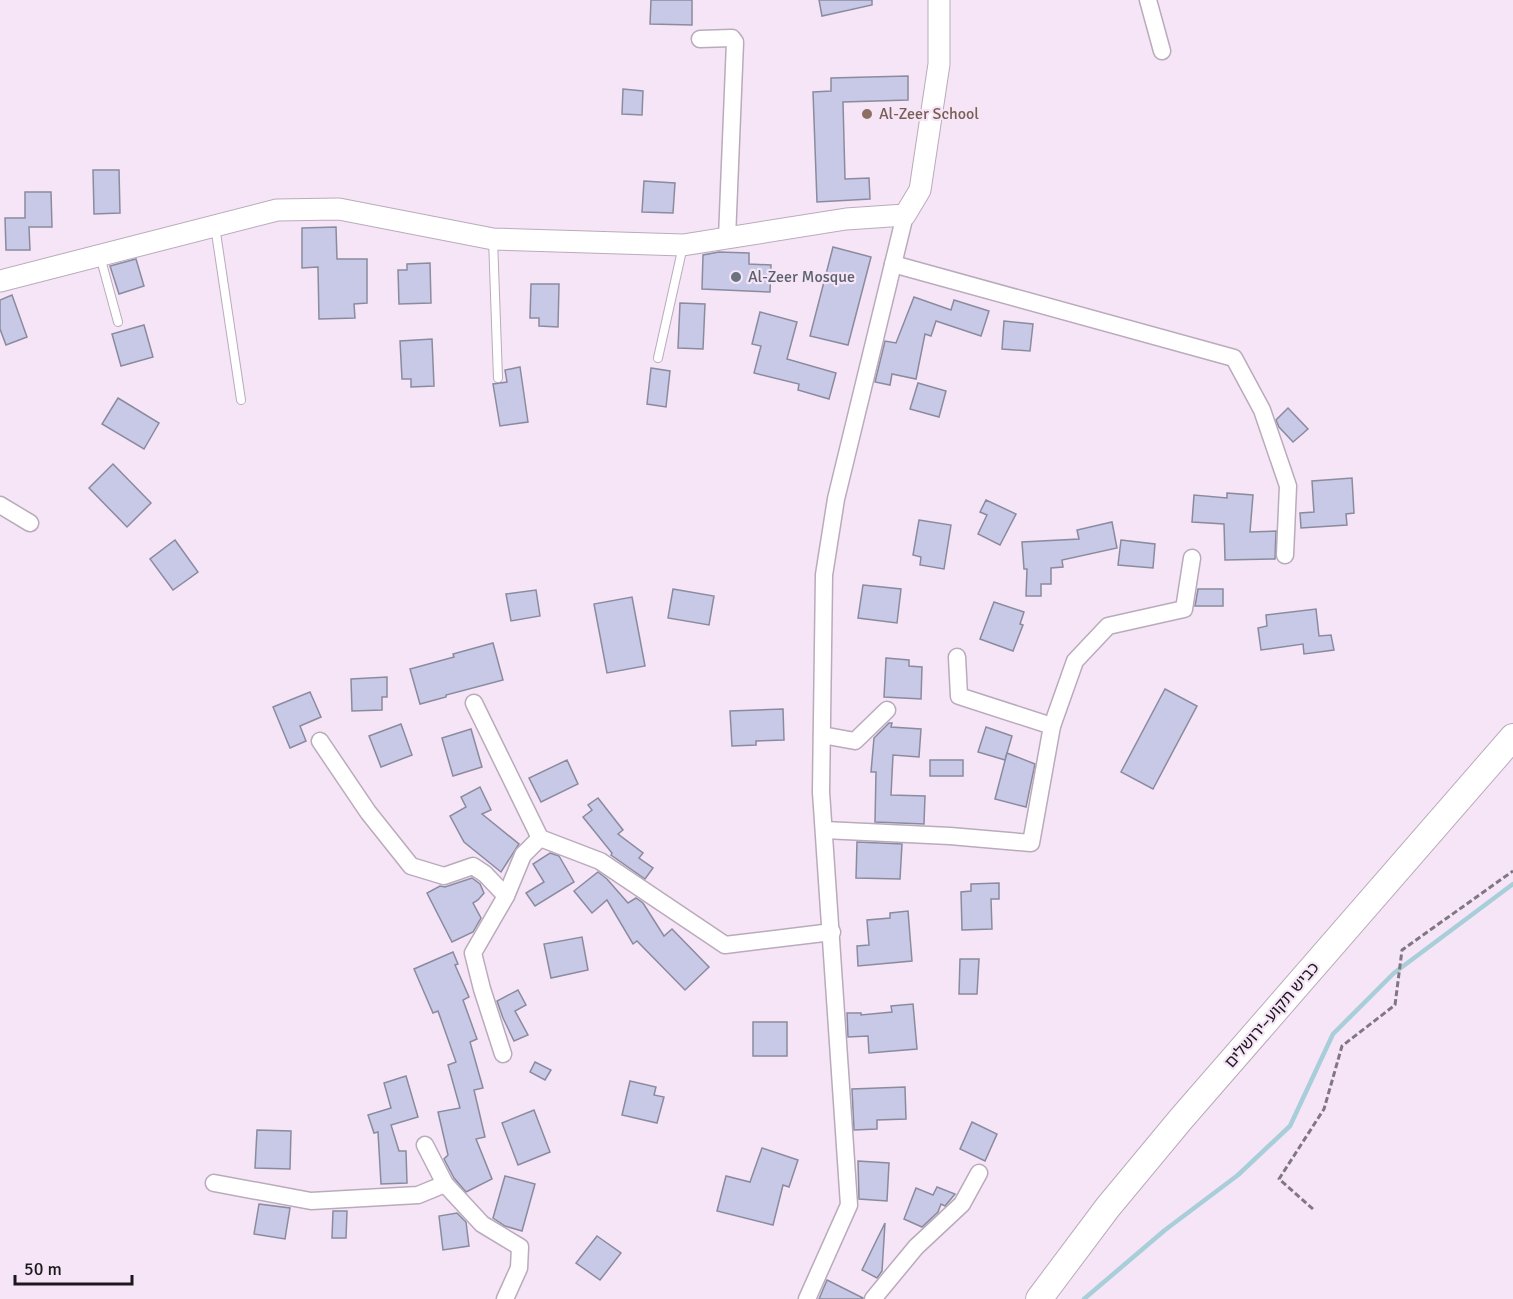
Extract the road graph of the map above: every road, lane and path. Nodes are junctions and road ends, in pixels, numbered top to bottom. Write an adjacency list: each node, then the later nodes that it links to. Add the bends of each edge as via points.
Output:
1 (939, 0): 5 (street, via 939,64 920,190)
2 (1148, 0): 4 (street)
3 (700, 39): 7 (street, via 732,38 735,42)
4 (1162, 51)
5 (905, 215): 7 (street, via 846,219); 11 (street)
6 (215, 226): 8 (street, via 277,210 339,209); 10 (street); 16 (lane)
7 (727, 238): 9 (street)
8 (493, 239): 9 (street); 15 (lane)
9 (683, 245): 14 (lane)
10 (100, 255): 12 (street); 13 (lane)
11 (893, 264): 19 (street, via 1234,358 1262,410 1288,486); 25 (street, via 836,499 824,575)
12 (0, 280)
13 (118, 322)
14 (658, 358)
15 (498, 378)
16 (241, 400)
17 (0, 505): 18 (street)
18 (30, 523)
19 (1285, 555)
20 (1192, 558): 24 (street, via 1184,609 1108,626 1075,661)
21 (957, 657): 24 (street, via 959,696)
22 (474, 703): 29 (street)
23 (887, 710): 25 (street, via 855,741)
24 (1052, 726): 28 (street, via 1031,843)
25 (822, 735): 28 (street)
26 (1513, 737): 42 (main road, כביש תקוע–ירושלים, via 1174,1128)
27 (320, 741): 31 (street, via 368,813 411,866 444,876 473,866)
28 (824, 830): 32 (street)
29 (540, 838): 31 (street, via 523,855); 32 (street, via 600,861 725,945)
30 (1513, 871): 38 (path, via 1402,950 1395,1005 1342,1046 1324,1109 1279,1179)
31 (506, 896): 33 (street, via 473,953)
32 (832, 932): 40 (street, via 849,1205)
33 (503, 1054)
34 (425, 1145): 37 (street)
35 (979, 1173): 41 (street, via 962,1204 916,1247)
36 (214, 1184): 37 (street, via 311,1201 418,1195)
37 (445, 1184): 39 (street, via 482,1224 520,1247 519,1268)
38 (1313, 1209)
39 (505, 1299)
40 (807, 1299)
41 (873, 1299)
42 (1039, 1299)

